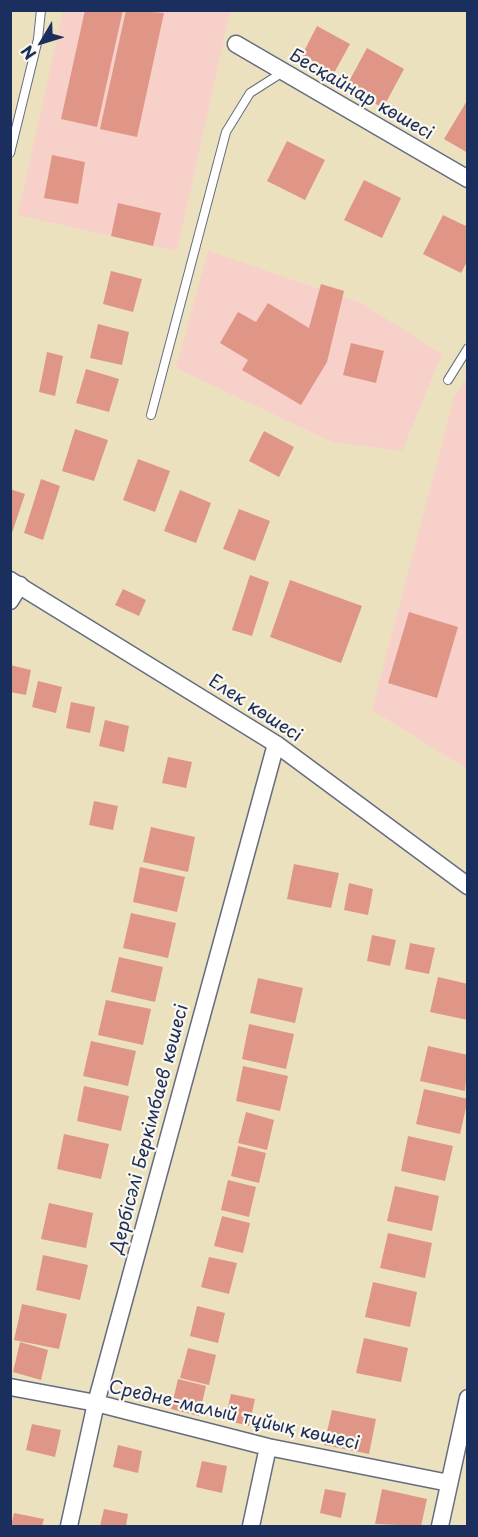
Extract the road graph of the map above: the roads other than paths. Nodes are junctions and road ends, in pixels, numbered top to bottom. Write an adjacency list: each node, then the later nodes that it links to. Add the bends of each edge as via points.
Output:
1 (41, 10): 4 (lane, via 38,39)
2 (236, 44): 3 (street, Бесқайнар көшесі)
3 (284, 72): 5 (street, Бесқайнар көшесі); 8 (lane, via 250,93 226,132)
4 (10, 153)
5 (468, 179)
6 (468, 348): 7 (lane)
7 (448, 380)
8 (151, 416)
9 (15, 583): 10 (street); 11 (street, Елек көшесі)
10 (10, 601)
11 (276, 744): 12 (street, Елек көшесі); 15 (street, Дербісәлі Беркімбаев көшесі)
12 (468, 886)
13 (10, 1387): 15 (street, Средне-малый тұйық көшесі)
14 (468, 1398): 17 (street)
15 (96, 1403): 16 (street, Средне-малый тұйық көшесі); 18 (street, Дербісәлі Беркімбаев көшесі)
16 (268, 1447): 17 (street, Средне-малый тұйық көшесі); 19 (street)
17 (449, 1483): 20 (street)
18 (69, 1527)
19 (251, 1527)
20 (440, 1527)

